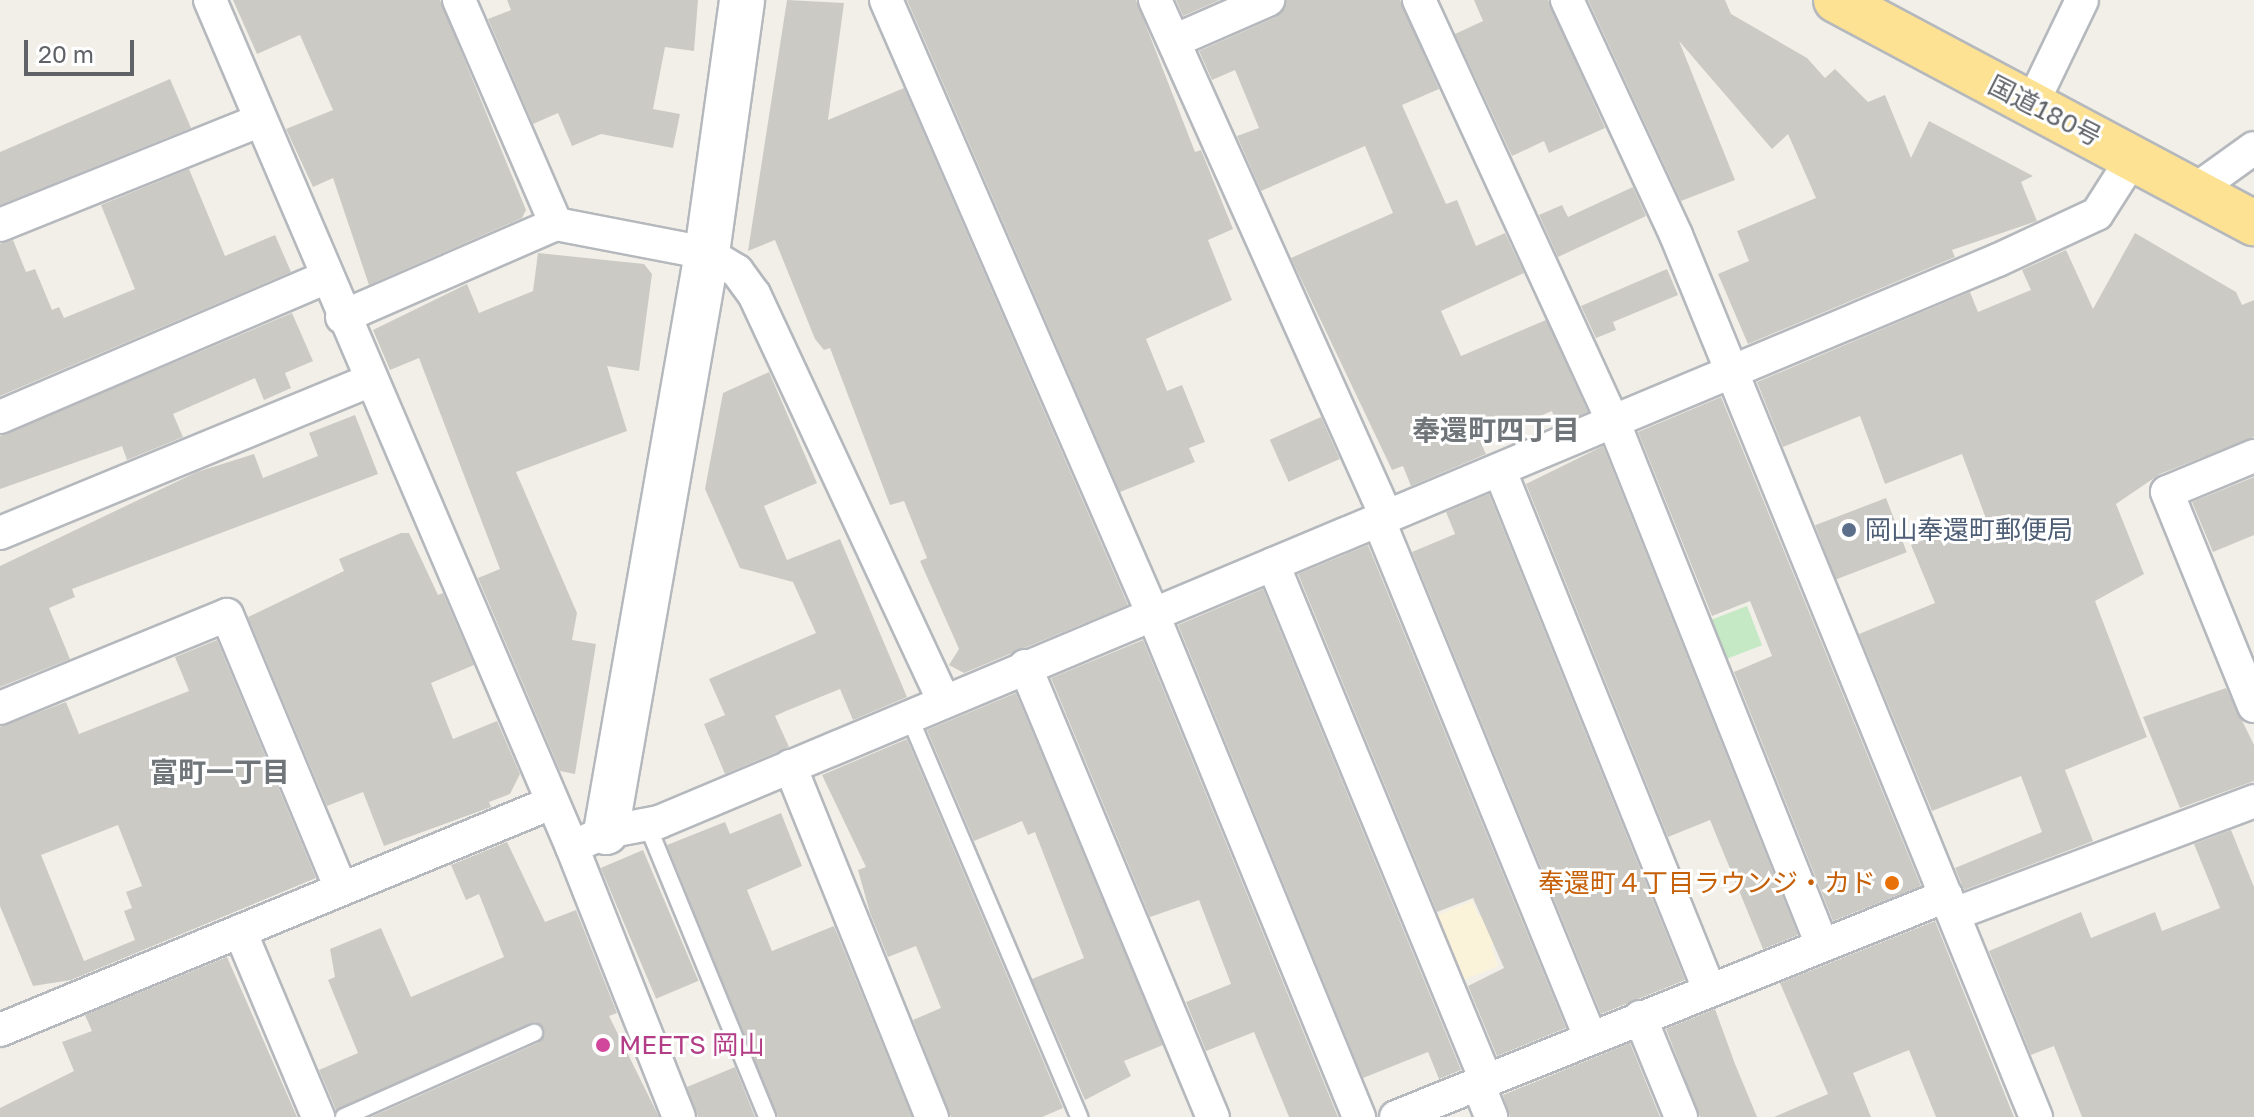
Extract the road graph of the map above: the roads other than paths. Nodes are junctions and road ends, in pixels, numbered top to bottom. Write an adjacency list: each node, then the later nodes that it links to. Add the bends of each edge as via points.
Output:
1 (210, 0): 13 (street)
2 (459, 0): 18 (street)
3 (742, 0): 20 (street)
4 (886, 0): 32 (street)
5 (1155, 0): 11 (street)
6 (1268, 0): 11 (street)
7 (1419, 0): 26 (street)
8 (1567, 0): 23 (street)
9 (1836, 0): 12 (highway, 国道180号)
10 (2082, 0): 12 (street)
11 (1174, 41): 29 (street)
12 (2032, 104): 15 (highway, 国道180号)
13 (259, 121): 19 (street); 21 (street)
14 (2254, 148): 16 (street)
15 (2134, 156): 16 (highway, 国道180号); 23 (street, via 2110,204 2097,214)
16 (2197, 189): 17 (highway, 国道180号)
17 (2254, 223)
18 (556, 224): 20 (street); 22 (street)
19 (0, 225)
20 (707, 253): 34 (street, via 737,271 754,294); 41 (street)
21 (325, 278): 22 (street); 25 (street)
22 (342, 317): 24 (street)
23 (1733, 373): 26 (street); 43 (street)
24 (369, 381): 30 (street); 39 (street)
25 (0, 417)
26 (1614, 423): 28 (street); 45 (street)
27 (2254, 456): 35 (street, via 2167,492)
28 (1500, 471): 29 (street); 46 (street)
29 (1383, 520): 31 (street); 50 (street)
30 (0, 533)
31 (1273, 564): 32 (street); 51 (street)
32 (1152, 612): 33 (street); 59 (street)
33 (1025, 666): 34 (street); 58 (street)
34 (944, 701): 37 (street)
35 (2254, 706)
36 (0, 708): 42 (street, via 227,615)
37 (909, 716): 38 (street); 57 (lane)
38 (790, 766): 41 (street); 56 (street)
39 (551, 803): 41 (street); 42 (street)
40 (2252, 807): 43 (street)
41 (608, 834): 54 (street); 55 (lane)
42 (341, 889): 44 (street)
43 (1950, 905): 45 (street); 63 (street)
44 (240, 931): 48 (street); 52 (street)
45 (1822, 945): 46 (street)
46 (1709, 989): 47 (street)
47 (1640, 1017): 50 (street); 62 (street)
48 (0, 1030)
49 (534, 1033): 53 (lane)
50 (1590, 1037): 51 (street)
51 (1482, 1082): 60 (street); 61 (street)
52 (318, 1117)
53 (344, 1117)
54 (679, 1117)
55 (767, 1117)
56 (932, 1117)
57 (1079, 1117)
58 (1213, 1117)
59 (1359, 1117)
60 (1396, 1117)
61 (1491, 1117)
62 (1681, 1117)
63 (2036, 1117)

